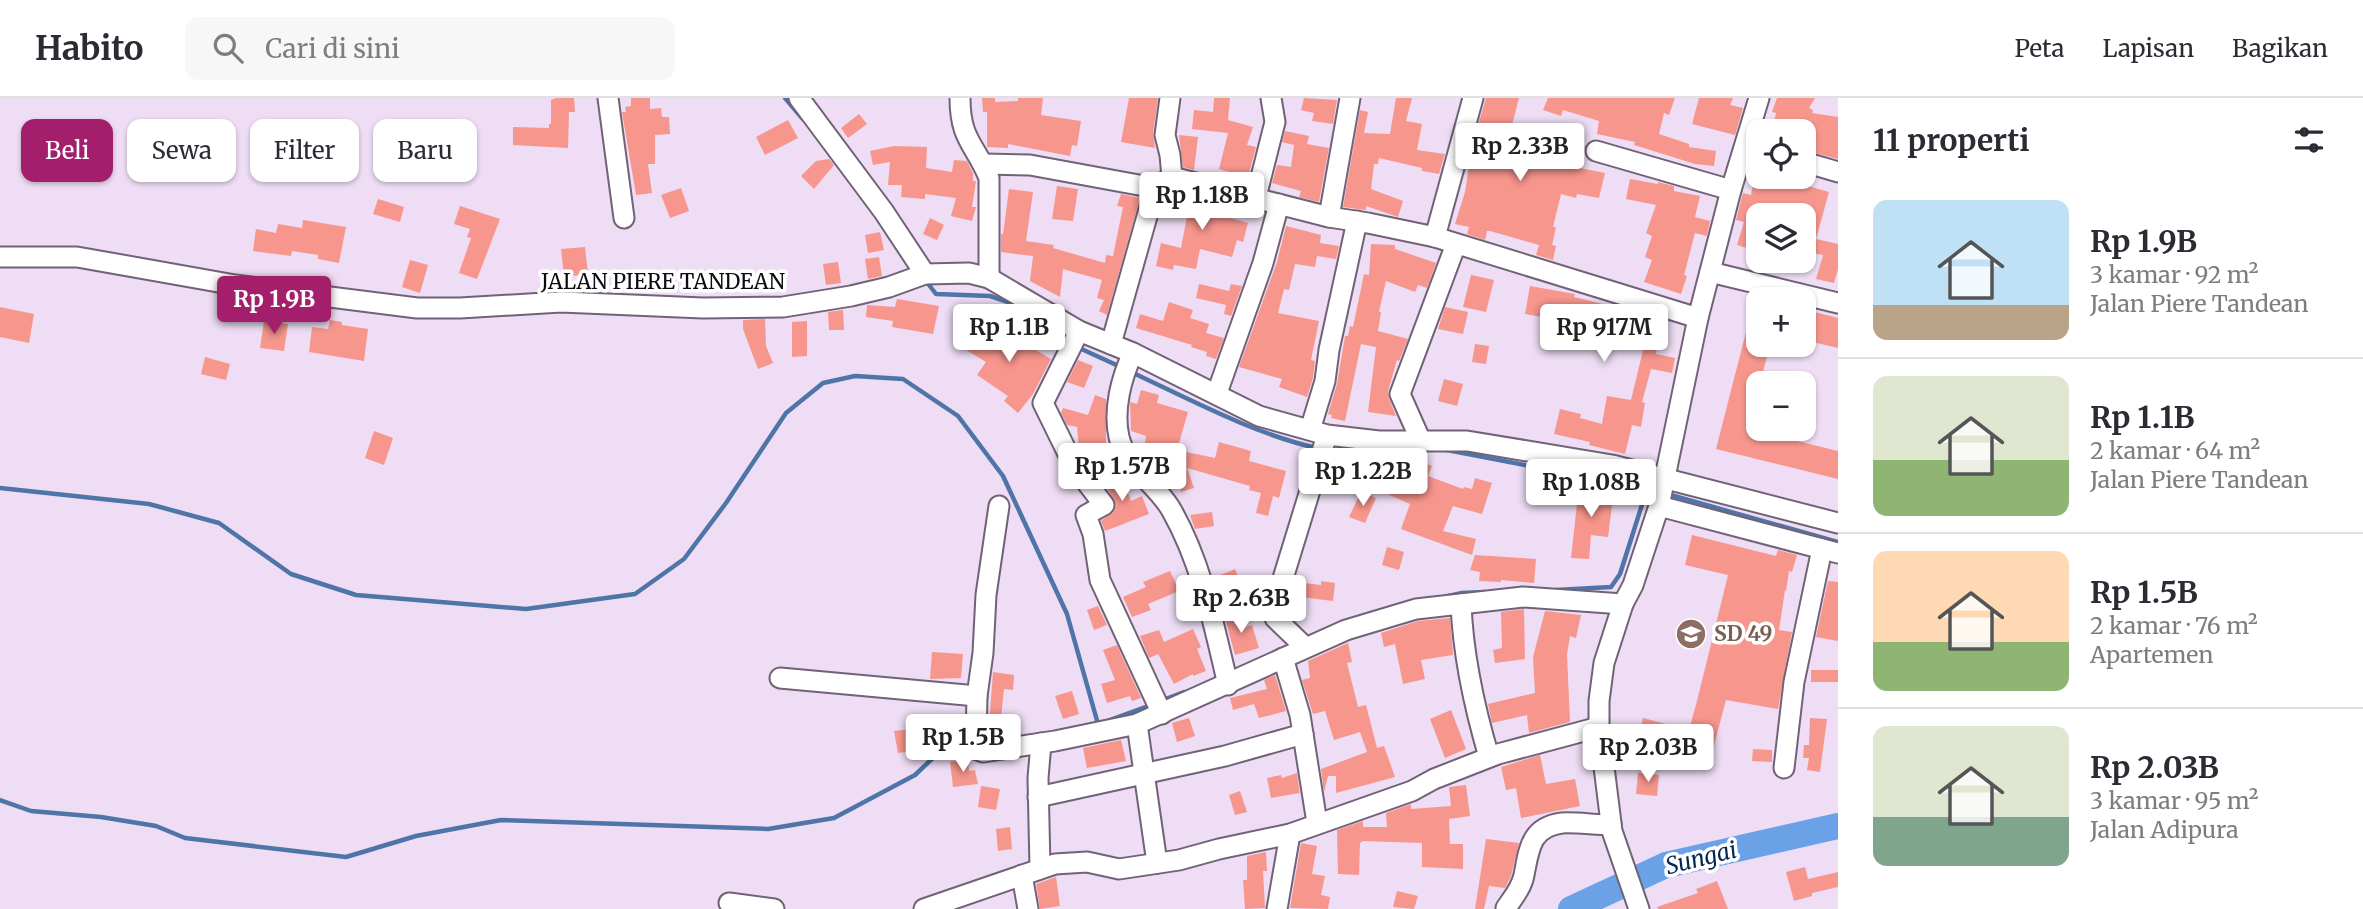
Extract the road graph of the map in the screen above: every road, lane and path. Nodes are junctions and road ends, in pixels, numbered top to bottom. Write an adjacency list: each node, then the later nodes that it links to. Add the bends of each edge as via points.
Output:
1 (608, 98): 21 (street)
2 (799, 98): 27 (street, via 884,212)
3 (960, 98): 12 (street, via 960,119)
4 (1170, 98): 15 (street, via 1165,135)
5 (1271, 98): 18 (street, via 1275,122)
6 (1350, 98): 20 (street)
7 (1473, 98): 23 (street)
8 (1759, 98): 9 (street)
9 (1756, 119)
10 (1596, 151): 17 (street)
11 (1746, 159): 17 (street)
12 (984, 164): 16 (street, via 1030,165); 28 (street, via 989,178)
13 (1816, 166): 14 (street)
14 (1838, 172)
15 (1172, 177): 16 (street); 18 (street)
16 (1155, 188): 32 (street)
17 (1731, 190): 26 (street)
18 (1256, 197): 19 (street)
19 (1279, 204): 20 (street); 34 (street)
20 (1329, 217): 22 (street)
21 (624, 218)
22 (1357, 221): 23 (street); 36 (street, via 1328,350)
23 (1435, 237): 24 (street)
24 (1457, 244): 30 (street); 35 (street, via 1400,394)
25 (0, 257): 27 (street, JALAN PIERE TANDEAN, via 78,257 235,285 417,308 561,302 783,307 850,296)
26 (1710, 272): 29 (street); 30 (street)
27 (919, 276): 28 (street, JALAN PIERE TANDEAN, via 969,273)
28 (989, 278): 31 (street, JALAN PIERE TANDEAN)
29 (1838, 303)
30 (1698, 318): 37 (street)
31 (1079, 331): 32 (street, JALAN PIERE TANDEAN); 48 (street, via 1043,403 1074,466 1104,505 1086,515 1100,580)
32 (1111, 344): 33 (street, JALAN PIERE TANDEAN)
33 (1131, 357): 34 (street, JALAN PIERE TANDEAN); 46 (street, via 1118,409 1119,438 1135,467 1172,510 1203,584)
34 (1217, 393): 36 (street, JALAN PIERE TANDEAN)
35 (1420, 439): 36 (street, JALAN PIERE TANDEAN); 37 (street, JALAN PIERE TANDEAN, via 1467,441 1612,465)
36 (1321, 441): 43 (street, via 1273,611)
37 (1661, 492): 39 (street); 40 (street); 42 (street)
38 (999, 506): 47 (street)
39 (1838, 523)
40 (1830, 551): 54 (street, via 1794,682)
41 (1461, 604): 42 (street, via 1523,597); 43 (street, via 1416,609); 53 (street, via 1462,644)
42 (1623, 604): 50 (street, via 1604,663)
43 (1305, 647): 44 (street)
44 (1283, 658): 46 (street); 51 (street)
45 (780, 678): 47 (street)
46 (1228, 685): 48 (street)
47 (977, 696): 52 (street, via 978,750)
48 (1162, 714): 49 (street)
49 (1137, 724): 52 (street); 55 (street)
50 (1599, 727): 53 (street); 58 (street)
51 (1303, 734): 55 (street); 57 (street)
52 (1041, 743): 56 (street)
53 (1489, 757): 57 (street, via 1412,791)
54 (1784, 768)
55 (1144, 774): 56 (street); 60 (street)
56 (1038, 797): 61 (street)
57 (1317, 823): 59 (street)
58 (1611, 828): 63 (street); 64 (street, via 1564,823 1542,831 1534,838 1524,876)
59 (1290, 834): 60 (street); 69 (street)
60 (1157, 863): 61 (street, via 1119,869 1070,862)
61 (1031, 872): 67 (street); 68 (street)
62 (729, 903): 65 (street)
63 (1638, 907)
64 (1506, 908)
65 (761, 909): 66 (street)
66 (774, 909)
67 (924, 909)
68 (1028, 909)
69 (1277, 909)

